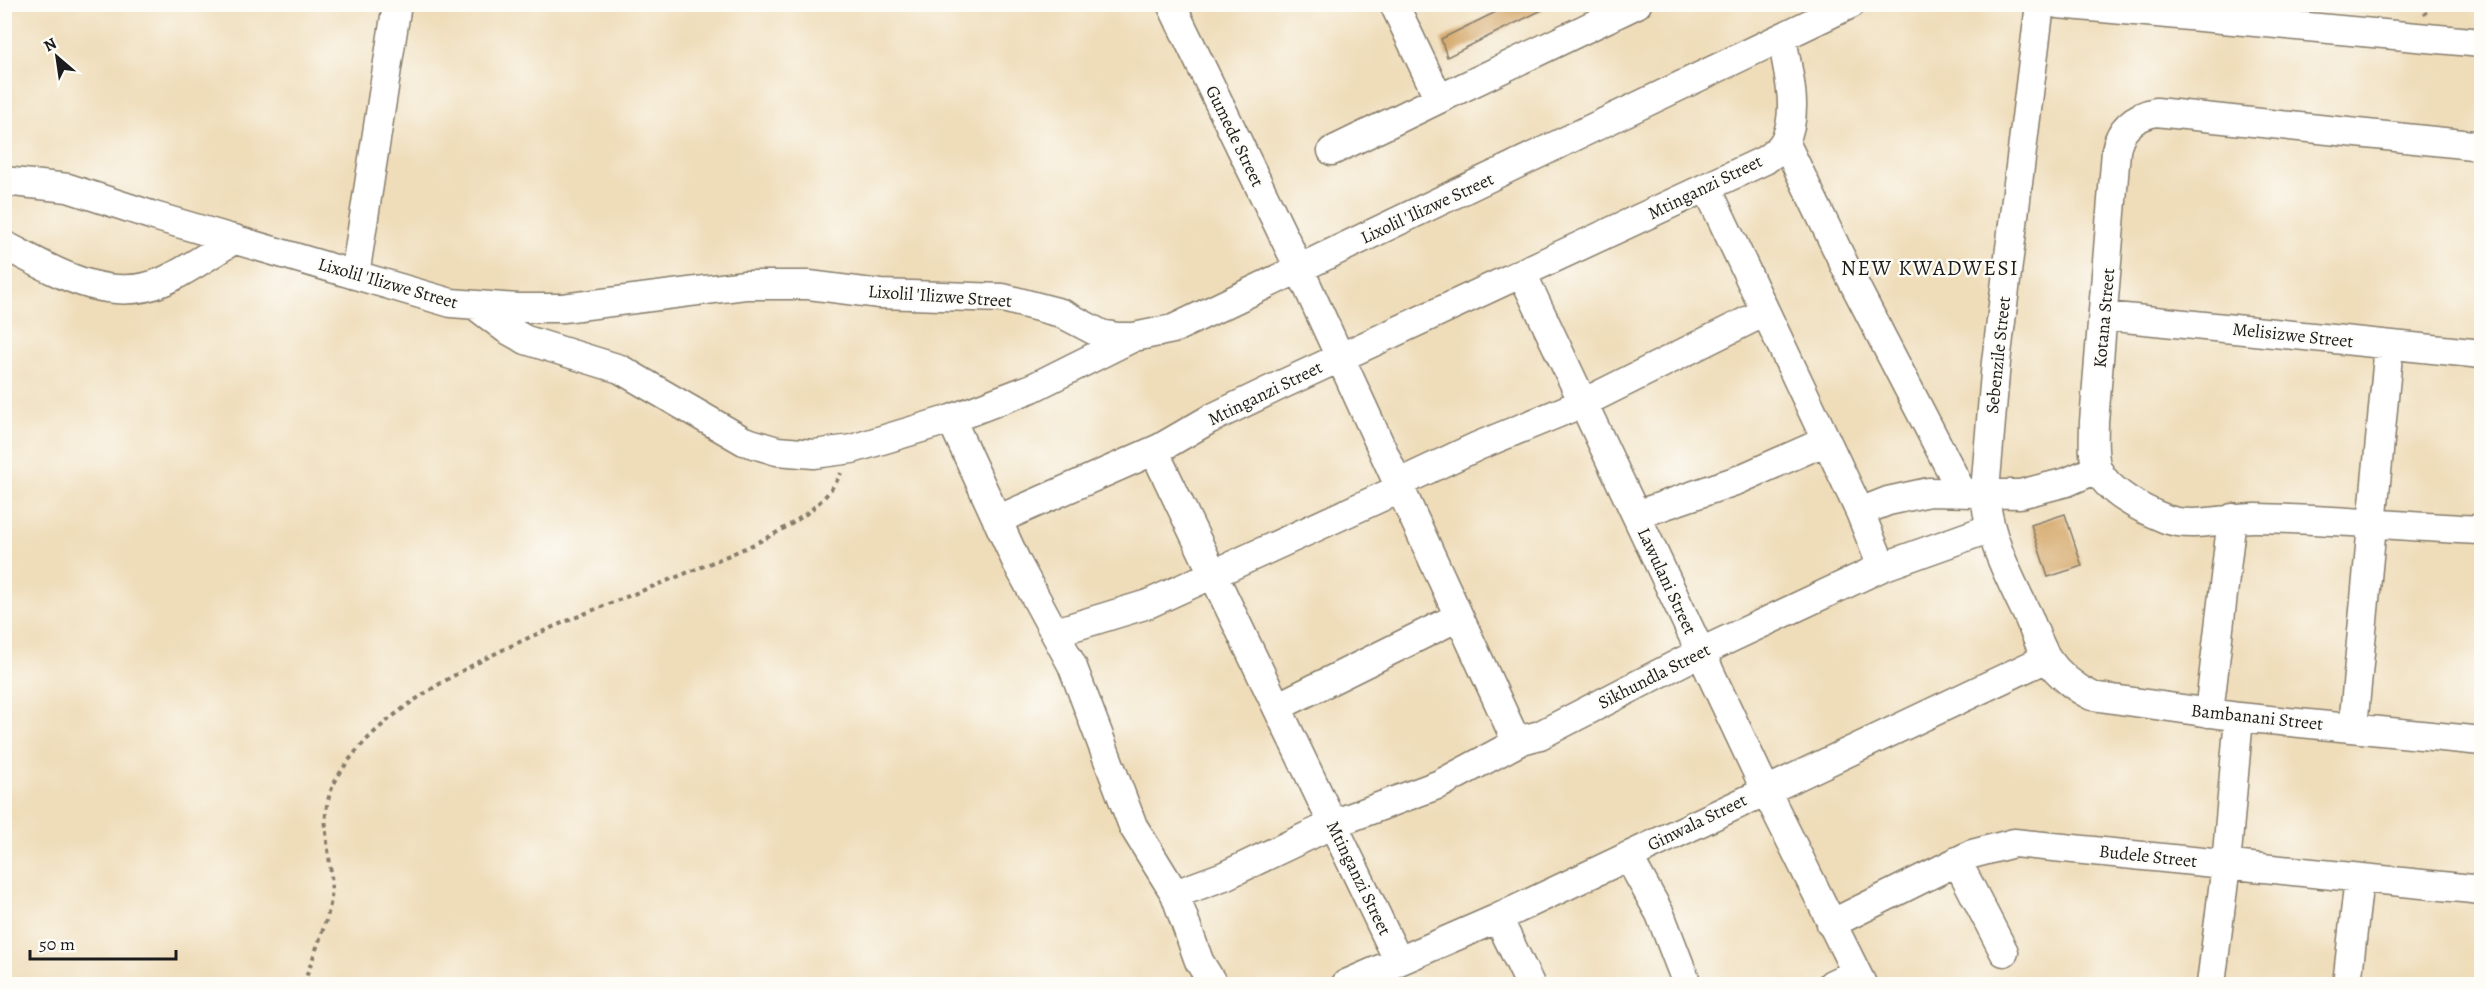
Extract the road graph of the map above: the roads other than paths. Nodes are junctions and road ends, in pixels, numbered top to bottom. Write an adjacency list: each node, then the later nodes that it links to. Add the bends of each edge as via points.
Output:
1 (397, 4): 20 (street)
2 (1171, 4): 18 (street, Gumede Street)
3 (1394, 4): 10 (street)
4 (2040, 4): 34 (street, Sebenzile Street, via 1996,362)
5 (2058, 4): 9 (street)
6 (1849, 5): 8 (street, Lixolil 'Ilizwe Street)
7 (1627, 7): 10 (street)
8 (1782, 38): 11 (street, via 1791,103); 18 (street, Lixolil 'Ilizwe Street)
9 (2481, 43)
10 (1439, 99): 13 (street)
11 (1785, 142): 15 (street, Mtinganzi Street, via 1765,160); 34 (street, via 1847,270)
12 (2481, 146): 23 (street, Kotana Street, via 2156,112 2142,115 2132,121 2117,142)
13 (1332, 152)
14 (4, 181): 16 (street, Lixolil 'Ilizwe Street, via 68,188)
15 (1707, 188): 19 (street, Mtinganzi Street); 22 (street)
16 (235, 239): 17 (street, via 163,282 123,290 100,288); 20 (street, Lixolil 'Ilizwe Street)
17 (4, 245)
18 (1299, 268): 24 (street, Lixolil 'Ilizwe Street, via 1173,329); 27 (street)
19 (1522, 273): 27 (street, Mtinganzi Street); 28 (street, Lawulani Street)
20 (355, 275): 21 (street, Lixolil 'Ilizwe Street, via 435,300)
21 (476, 306): 24 (street, Lixolil 'Ilizwe Street, via 563,308 746,285 809,285 880,294 1003,298 1061,313 1101,334); 29 (street, via 526,340 620,369 744,441 777,451 804,453 852,448)
22 (1765, 312): 28 (street); 30 (street)
23 (2105, 316): 25 (street, Melisizwe Street); 32 (street, Kotana Street, via 2094,422)
24 (1134, 337): 29 (street, via 1032,388)
25 (2389, 345): 26 (street, Melisizwe Street); 39 (street)
26 (2481, 354)
27 (1338, 358): 31 (street, Mtinganzi Street, via 1209,419); 33 (street)
28 (1583, 403): 33 (street, via 1478,446); 36 (street, Lawulani Street)
29 (951, 419): 38 (street)
30 (1826, 441): 35 (street); 36 (street, via 1738,480)
31 (1160, 448): 38 (street); 43 (street, Mtinganzi Street, via 1160,461)
32 (2097, 469): 34 (street, via 2067,482 2020,494); 37 (street, via 2122,495 2169,520)
33 (1398, 487): 43 (street); 44 (street)
34 (1973, 491): 35 (street, via 1910,495); 40 (street, Sebenzile Street)
35 (1860, 512): 42 (street)
36 (1636, 515): 46 (street, Lawulani Street)
37 (2232, 518): 39 (street); 49 (street)
38 (996, 520): 45 (street)
39 (2373, 525): 41 (street); 51 (street)
40 (1991, 528): 42 (street, Sikhundla Street); 47 (street, Sebenzile Street)
41 (2481, 530)
42 (1882, 567): 46 (street, Sikhundla Street)
43 (1214, 576): 45 (street, via 1124,614); 48 (street, Mtinganzi Street)
44 (1458, 617): 48 (street); 52 (street, via 1512,732)
45 (1056, 632): 61 (street, via 1081,686 1133,826)
46 (1701, 652): 52 (street, Sikhundla Street, via 1540,735); 54 (street, Lawulani Street)
47 (2047, 658): 49 (street, Bambanani Street, via 2076,687 2092,696); 54 (street, Ginwala Street)
48 (1277, 707): 55 (street, Mtinganzi Street)
49 (2209, 713): 50 (street, Bambanani Street)
50 (2239, 717): 51 (street, Bambanani Street); 58 (street)
51 (2354, 727): 53 (street, Bambanani Street)
52 (1522, 740): 55 (street, Sikhundla Street, via 1440,784)
53 (2481, 741)
54 (1765, 789): 56 (street, Ginwala Street); 63 (street, Lawulani Street)
55 (1333, 824): 61 (street, Sikhundla Street, via 1224,876); 65 (street, Mtinganzi Street)
56 (1628, 856): 62 (street, Ginwala Street); 70 (street, via 1660,914)
57 (1957, 861): 58 (street, Budele Street, via 1991,847 2014,843); 63 (street, Budele Street); 64 (street)
58 (2226, 865): 59 (street, Budele Street); 71 (street)
59 (2358, 878): 60 (street, Budele Street); 72 (street)
60 (2481, 890)
61 (1175, 894): 67 (street, via 1198,961)
62 (1498, 918): 65 (street, Ginwala Street); 69 (street)
63 (1831, 924): 66 (street, Lawulani Street)
64 (2004, 952)
65 (1389, 971): 68 (street, Ginwala Street)
66 (1850, 981)
67 (1213, 984)
68 (1346, 984)
69 (1530, 984)
70 (1687, 984)
71 (2211, 984)
72 (2347, 984)

